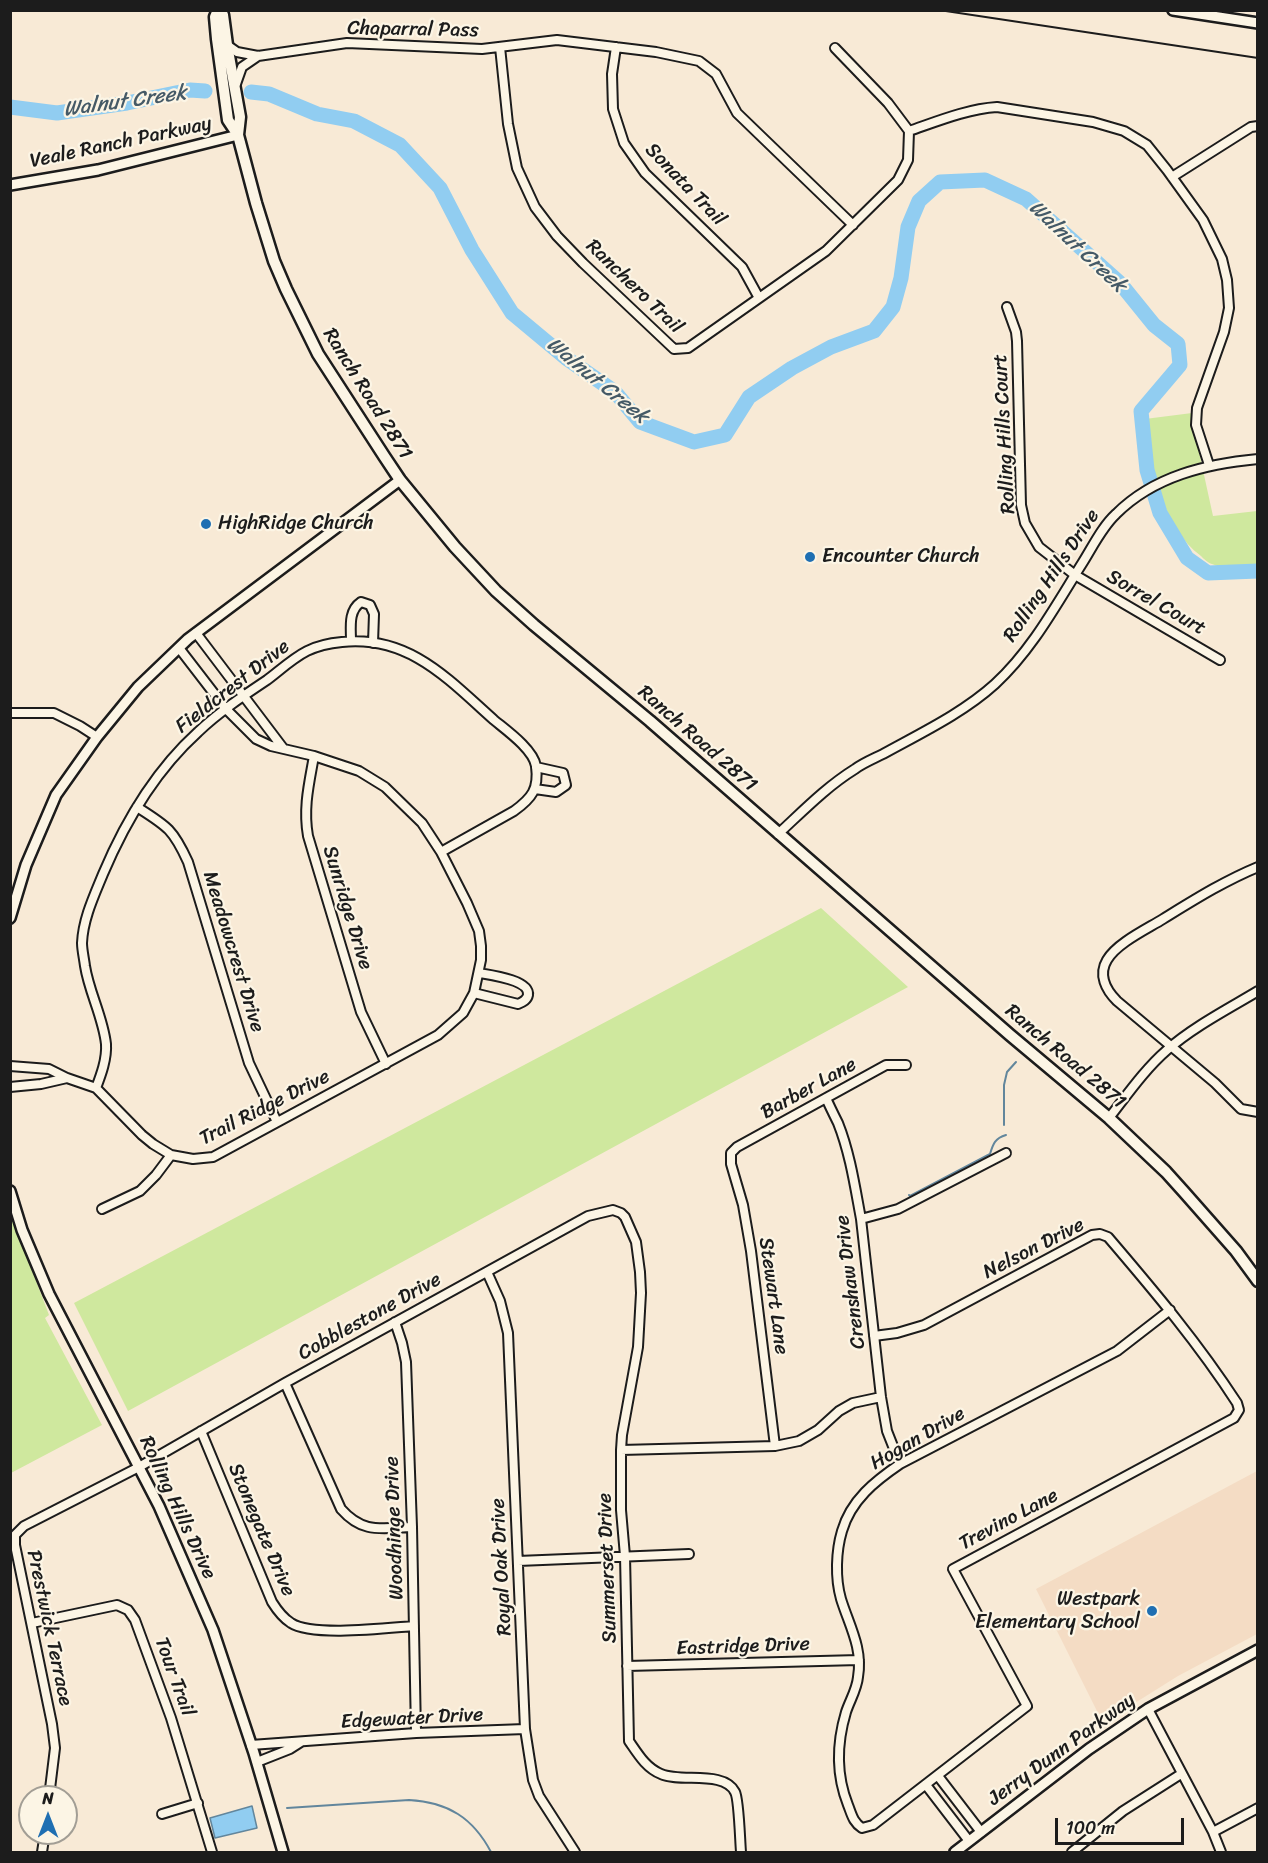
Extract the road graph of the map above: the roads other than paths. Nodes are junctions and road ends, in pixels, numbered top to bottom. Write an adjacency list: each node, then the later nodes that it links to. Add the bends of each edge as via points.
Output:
1 (219, 10): 4 (main road, Ranch Road 2871); 12 (main road, Ranch Road 2871, via 215,16 228,120)
2 (1173, 10): 3 (street)
3 (1257, 23)
4 (227, 45): 8 (street, Chaparral Pass, via 244,55); 9 (main road, Ranch Road 2871)
5 (500, 47): 6 (street, Chaparral Pass, via 557,40); 8 (street, Chaparral Pass, via 347,43); 16 (street, Ranchero Trail, via 517,168 535,207 583,263 674,349 688,348)
6 (616, 47): 15 (street, Chaparral Pass, via 699,61 716,74 737,113); 16 (street, Sonata Trail, via 613,109 624,143 645,173 742,267)
7 (835, 48): 11 (street)
8 (258, 56): 9 (street, via 242,68)
9 (235, 87): 12 (main road, Ranch Road 2871, via 240,117)
10 (1257, 126): 13 (street)
11 (909, 131): 13 (street, via 990,108 1093,122 1124,131 1147,145); 15 (street, Ranchero Trail, via 908,160 898,180)
12 (238, 135): 14 (street, Veale Ranch Parkway, via 98,170); 20 (main road, Ranch Road 2871, via 274,261 290,299 318,354)
13 (1172, 177): 19 (street, via 1203,220 1222,259 1227,280 1229,308 1224,332 1197,408 1196,425)
14 (10, 185)
15 (853, 225): 16 (street, Ranchero Trail, via 826,251)
16 (759, 298)
17 (1007, 307): 21 (street, Rolling Hills Court, via 1017,341 1021,505 1025,523 1039,548)
18 (1257, 459): 19 (street, Rolling Hills Drive)
19 (1209, 465): 21 (street, Rolling Hills Drive, via 1174,476 1127,504 1115,514)
20 (400, 480): 22 (street); 36 (main road, Ranch Road 2871, via 496,591)
21 (1075, 575): 26 (street, Sorrel Court); 36 (street, Rolling Hills Drive, via 1039,633 995,684 966,706 825,789)
22 (196, 633): 25 (street); 27 (street)
23 (351, 641): 24 (street, Fieldcrest Drive); 24 (street, via 352,612 361,602 370,605 374,614); 27 (street, Fieldcrest Drive, via 307,651)
24 (373, 642): 33 (street, Fieldcrest Drive, via 406,652 435,669 526,749)
25 (179, 648): 28 (street, Trail Ridge Drive); 30 (street, via 138,687)
26 (1220, 660)
27 (244, 696): 28 (street, Fieldcrest Drive); 31 (street)
28 (226, 709): 31 (street, Trail Ridge Drive, via 256,740); 35 (street, Fieldcrest Drive, via 169,760)
29 (10, 713): 30 (street, via 54,713)
30 (98, 737): 39 (street, via 52,803 26,865)
31 (283, 748): 32 (street, Trail Ridge Drive)
32 (314, 756): 37 (street, Trail Ridge Drive, via 359,771 385,787 422,823); 44 (street, Sunridge Drive, via 307,789 308,836 361,1012)
33 (536, 767): 34 (street); 34 (street, via 563,773 566,784 556,792)
34 (535, 789): 37 (street, via 514,811)
35 (137, 807): 49 (street, Fieldcrest Drive, via 116,843 90,904 82,944 87,979 106,1045); 53 (street, Meadowcrest Drive, via 167,827 188,862 249,1063)
36 (778, 834): 52 (main road, Ranch Road 2871)
37 (441, 852): 40 (street, Trail Ridge Drive, via 479,931)
38 (1257, 867): 43 (street, via 1142,931 1107,960 1104,981 1110,994)
39 (10, 918)
40 (479, 973): 42 (street, Trail Ridge Drive); 42 (street, via 520,982 528,994 518,1004)
41 (1257, 991): 43 (street)
42 (474, 993): 44 (street, Trail Ridge Drive, via 463,1013 444,1029)
43 (1171, 1046): 51 (street, via 1241,1109); 52 (street)
44 (386, 1064): 53 (street, Trail Ridge Drive)
45 (906, 1065): 50 (street, Barber Lane, via 886,1065)
46 (10, 1066): 47 (street, Trail Ridge Drive, via 49,1069)
47 (67, 1078): 48 (street); 49 (street, Trail Ridge Drive)
48 (10, 1087)
49 (96, 1088): 56 (street, Trail Ridge Drive, via 142,1135)
50 (826, 1098): 54 (street, Barber Lane); 60 (street, Crenshaw Drive, via 848,1156)
51 (1257, 1112)
52 (1108, 1118): 62 (main road, Ranch Road 2871, via 1166,1172 1236,1251)
53 (278, 1122): 56 (street, Trail Ridge Drive, via 213,1157)
54 (730, 1153): 70 (street, Stewart Lane, via 751,1251)
55 (1006, 1153): 60 (street, via 898,1209)
56 (171, 1155): 58 (street, via 140,1191)
57 (10, 1191): 73 (street, Rolling Hills Drive, via 49,1294)
58 (102, 1209)
59 (621, 1213): 61 (street, Cobblestone Drive, via 614,1210 588,1216); 71 (street, Summerset Drive, via 636,1242 641,1293 638,1347)
60 (861, 1218): 65 (street, Crenshaw Drive)
61 (487, 1272): 64 (street, Cobblestone Drive); 77 (street, Royal Oak Drive, via 508,1333)
62 (1257, 1281)
63 (1170, 1310): 65 (street, Nelson Drive, via 1108,1237 1100,1234 924,1325); 68 (street, Nelson Drive, via 1209,1360); 72 (street, Hogan Drive, via 1117,1352)
64 (395, 1323): 66 (street, Cobblestone Drive); 74 (street, Woodhinge Drive, via 405,1362)
65 (874, 1336): 67 (street, Crenshaw Drive)
66 (285, 1383): 69 (street, Cobblestone Drive); 74 (street, via 349,1519 363,1527)
67 (881, 1397): 70 (street, via 853,1403 799,1441); 72 (street, Crenshaw Drive, via 887,1431)
68 (1239, 1410): 90 (street, Trevino Lane, via 1234,1418 953,1569 1027,1706)
69 (201, 1431): 73 (street, Cobblestone Drive); 79 (street, Stonegate Drive, via 272,1602 291,1623 321,1630)
70 (775, 1446): 71 (street)
71 (621, 1450): 76 (street, Summerset Drive)
72 (900, 1464): 81 (street, Hogan Drive, via 876,1480 856,1502 842,1530 837,1563 840,1597 855,1634)
73 (139, 1467): 78 (street, Prestwick Terrace, via 24,1526 15,1535); 87 (street, Rolling Hills Drive, via 213,1630)
74 (412, 1527): 79 (street, Woodhinge Drive)
75 (689, 1554): 76 (street)
76 (625, 1556): 77 (street); 82 (street, Summerset Drive)
77 (518, 1561): 84 (street, Royal Oak Drive)
78 (32, 1623): 91 (street, Prestwick Terrace, via 56,1748); 93 (street, Tour Trail, via 117,1605 128,1610 171,1718)
79 (414, 1626): 85 (street, Woodhinge Drive)
80 (1257, 1650): 83 (street, Jerry Dunn Parkway)
81 (859, 1660): 82 (street, Eastridge Drive); 96 (street, Hogan Drive, via 858,1679 840,1742 840,1774 844,1797 855,1823)
82 (627, 1666): 103 (street, Summerset Drive, via 629,1741 642,1761 661,1774 728,1783 736,1793)
83 (1148, 1709): 89 (street); 97 (street, Jerry Dunn Parkway)
84 (525, 1729): 85 (street, Edgewater Drive); 102 (street, Royal Oak Drive, via 539,1796)
85 (416, 1733): 86 (street, Edgewater Drive)
86 (301, 1742): 87 (street, Edgewater Drive); 88 (street, Edgewater Drive)
87 (251, 1744): 88 (street, Rolling Hills Drive)
88 (257, 1762): 101 (street, Rolling Hills Drive)
89 (1181, 1774): 98 (street); 105 (street, via 1123,1811)
90 (938, 1776): 92 (street, Trevino Lane); 97 (street)
91 (51, 1785)
92 (926, 1785): 96 (street, Trevino Lane, via 873,1825); 99 (street)
93 (198, 1803): 95 (street); 100 (street, Tour Trail)
94 (1257, 1808): 98 (street)
95 (162, 1814)
96 (862, 1828)
97 (981, 1832): 99 (street, Jerry Dunn Parkway)
98 (1213, 1832): 106 (street)
99 (969, 1842): 104 (street, Jerry Dunn Parkway)
100 (212, 1852)
101 (283, 1852)
102 (575, 1852)
103 (741, 1852)
104 (955, 1852)
105 (1072, 1852)
106 (1221, 1852)

